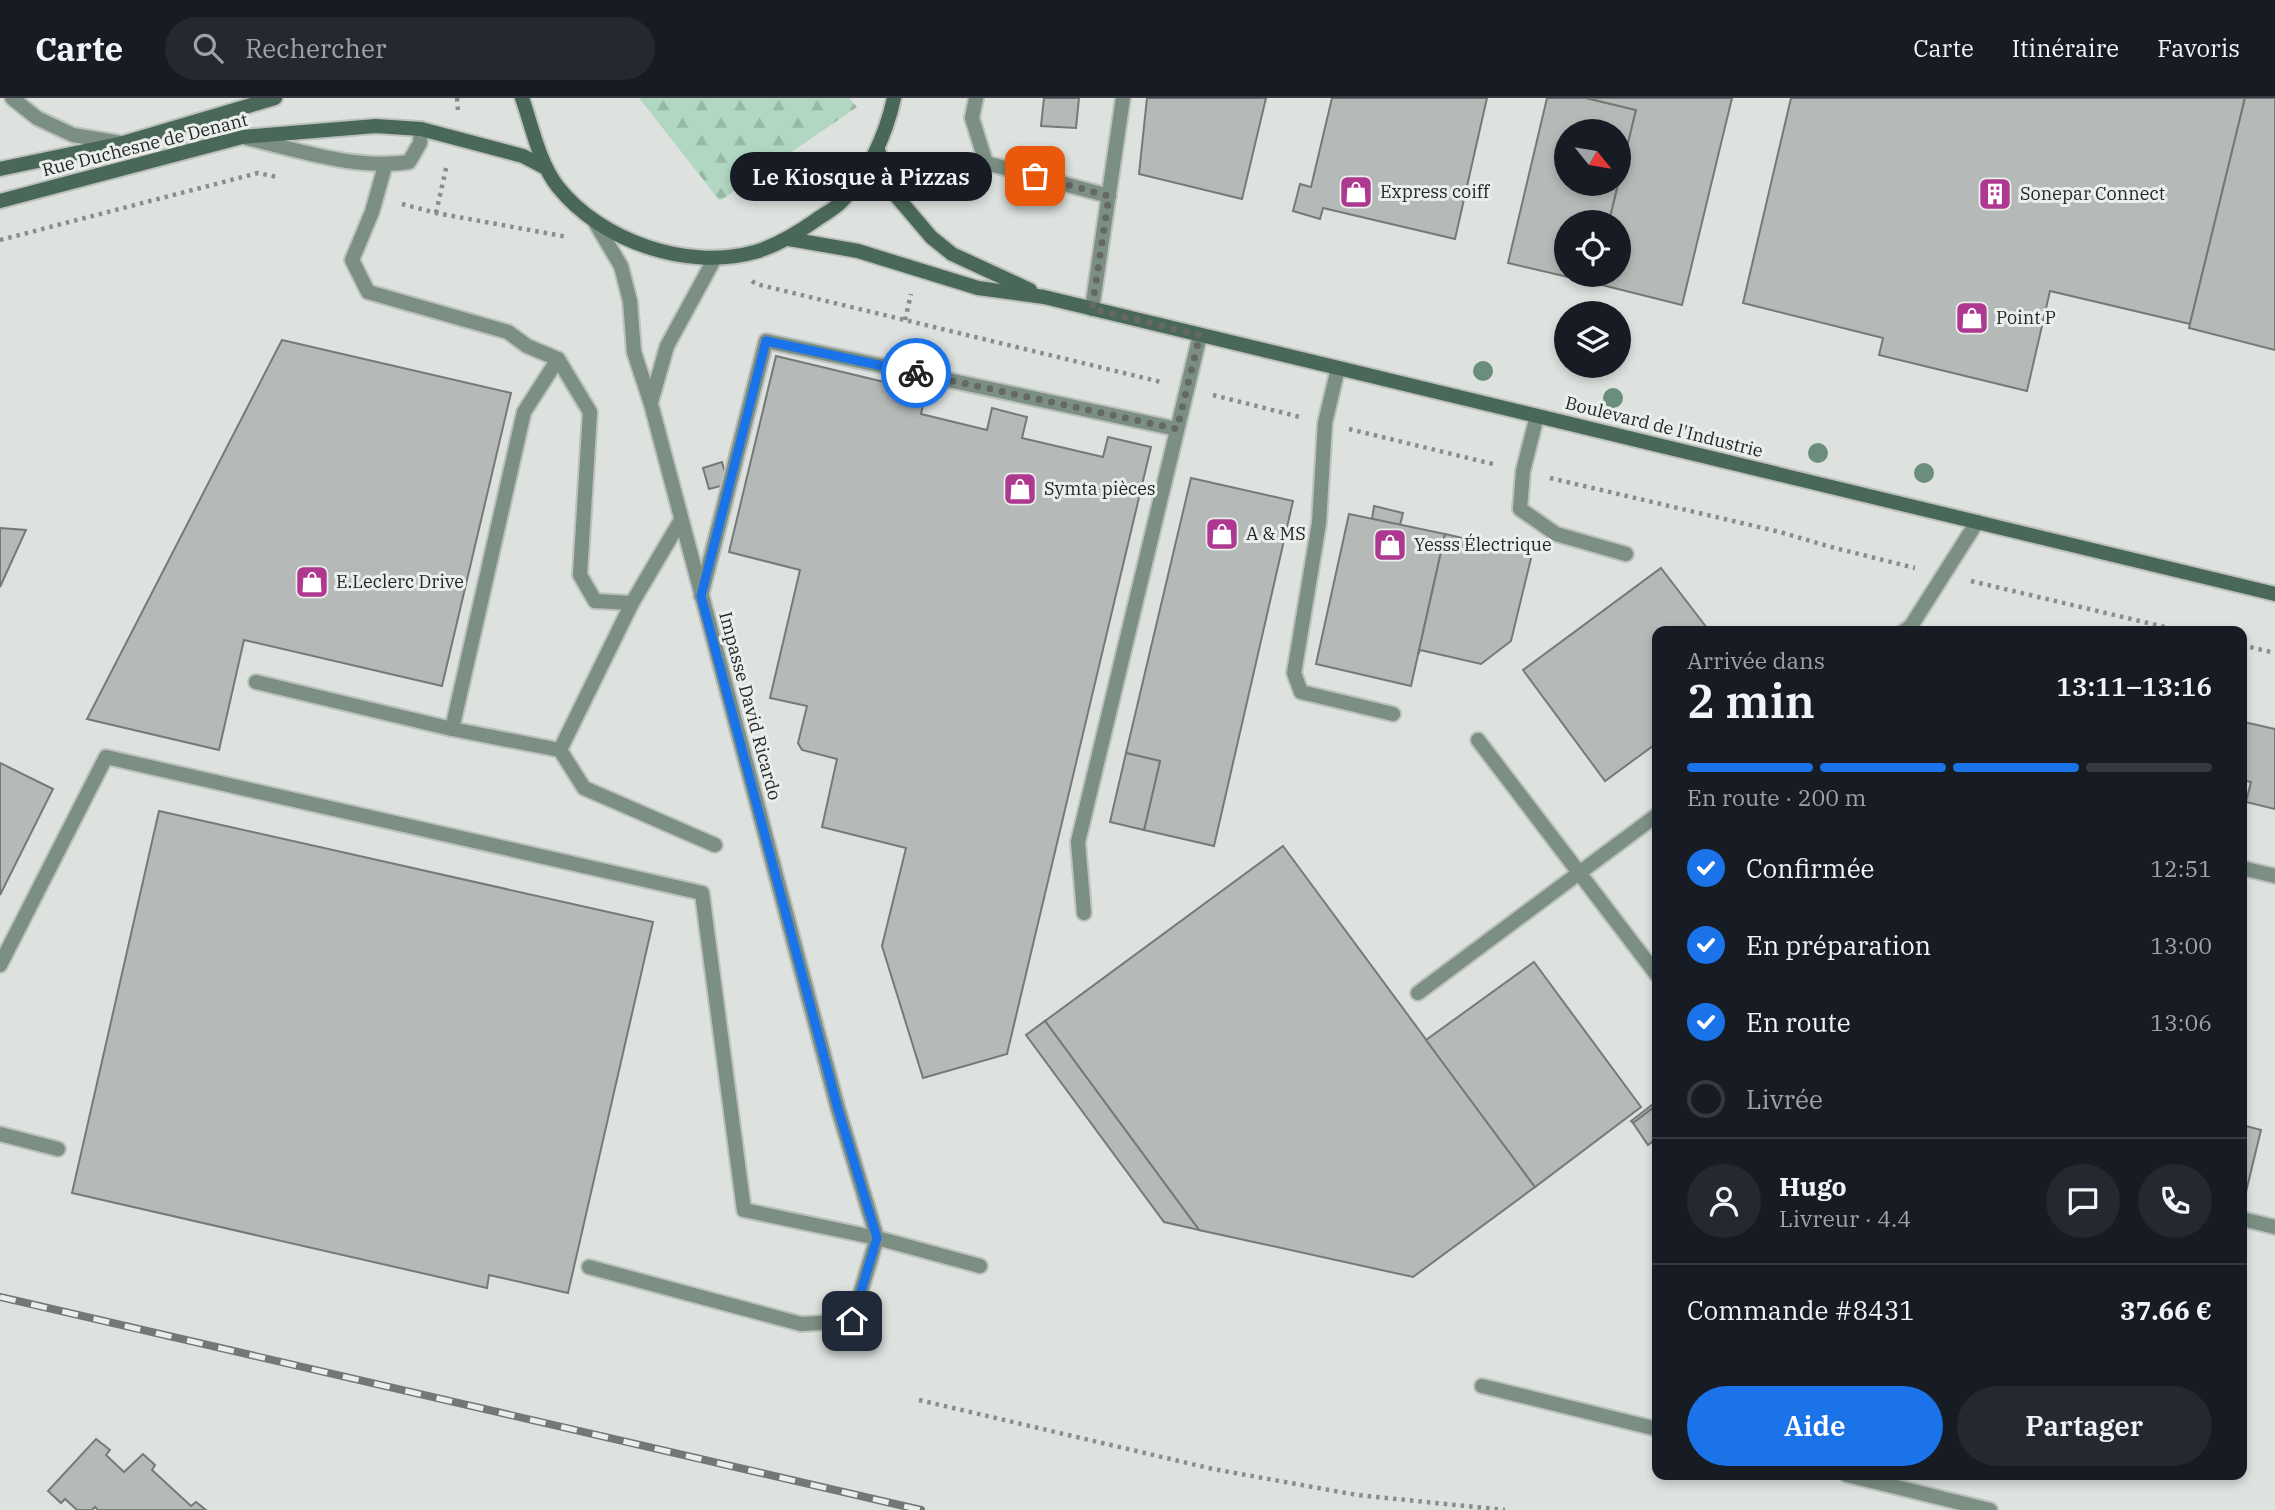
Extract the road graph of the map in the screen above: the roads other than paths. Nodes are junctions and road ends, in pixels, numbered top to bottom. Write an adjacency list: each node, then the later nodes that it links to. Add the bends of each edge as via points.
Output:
1 (12, 98): 9 (street, via 37,118 72,135)
2 (275, 98): 9 (main road, Rue Duchesne de Denant)
3 (522, 98): 12 (main road)
4 (894, 98): 10 (main road)
5 (976, 98): 14 (street, via 972,118 986,163)
6 (1123, 98): 14 (street)
7 (421, 129): 8 (main road, Rue Duchesne de Denant, via 376,126); 11 (street, via 420,143 409,162); 12 (main road, Rue Duchesne de Denant, via 523,156)
8 (242, 137): 11 (street); 15 (main road, Rue Duchesne de Denant)
9 (123, 143): 13 (main road, Rue Duchesne de Denant)
10 (878, 150): 17 (main road, via 841,202); 19 (main road, Boulevard de l'Industrie, via 897,197 931,237 952,254)
11 (385, 166): 22 (street, via 352,260 368,292 508,332)
12 (546, 168): 16 (main road, via 557,187)
13 (0, 169)
14 (1109, 196): 20 (street)
15 (0, 201)
16 (596, 224): 18 (main road, via 653,251); 24 (street, Impasse David Ricardo, via 621,266 630,301 634,352)
17 (789, 239): 18 (main road, via 753,253); 19 (main road, Boulevard de l'Industrie, via 858,251 978,289)
18 (715, 258): 24 (street, Impasse David Ricardo, via 667,346)
19 (1044, 297): 20 (main road, Boulevard de l'Industrie)
20 (1092, 309): 21 (main road, Boulevard de l'Industrie)
21 (1200, 335): 23 (main road, Boulevard de l'Industrie); 26 (street)
22 (558, 359): 32 (street, via 590,412 580,575 596,601); 36 (street, via 524,412)
23 (1338, 368): 25 (main road, Boulevard de l'Industrie); 35 (street, via 1325,423 1319,523 1294,673 1301,692)
24 (651, 404): 27 (street, Impasse David Ricardo)
25 (1536, 416): 28 (main road, Boulevard de l'Industrie); 29 (street, via 1520,509 1556,534)
26 (1177, 429): 31 (street, via 766,341); 44 (street, via 1079,842)
27 (681, 520): 31 (street, Impasse David Ricardo); 32 (street)
28 (1977, 522): 30 (main road, Boulevard de l'Industrie); 33 (street)
29 (1626, 554)
30 (2275, 594)
31 (701, 596): 52 (street, Impasse David Ricardo, via 838,1109)
32 (632, 603): 38 (street)
33 (1911, 626)
34 (256, 682): 36 (street)
35 (1393, 714)
36 (452, 729): 38 (street)
37 (1478, 740): 42 (street)
38 (560, 750): 40 (street, via 584,788)
39 (1652, 819): 42 (street)
40 (715, 845)
41 (2247, 869): 43 (street)
42 (1580, 873): 46 (street); 47 (street)
43 (2275, 876)
44 (1084, 913)
45 (0, 965): 52 (street, via 106,757 702,893 744,1210)
46 (1652, 968)
47 (1418, 993)
48 (0, 1134): 49 (street)
49 (58, 1149)
50 (2247, 1220): 51 (street)
51 (2275, 1227)
52 (877, 1238): 53 (street); 54 (street, via 852,1321 802,1324)
53 (980, 1266)
54 (589, 1267)
55 (1482, 1387): 56 (street)
56 (1652, 1428)
57 (1867, 1480): 58 (street)
58 (1990, 1510)

